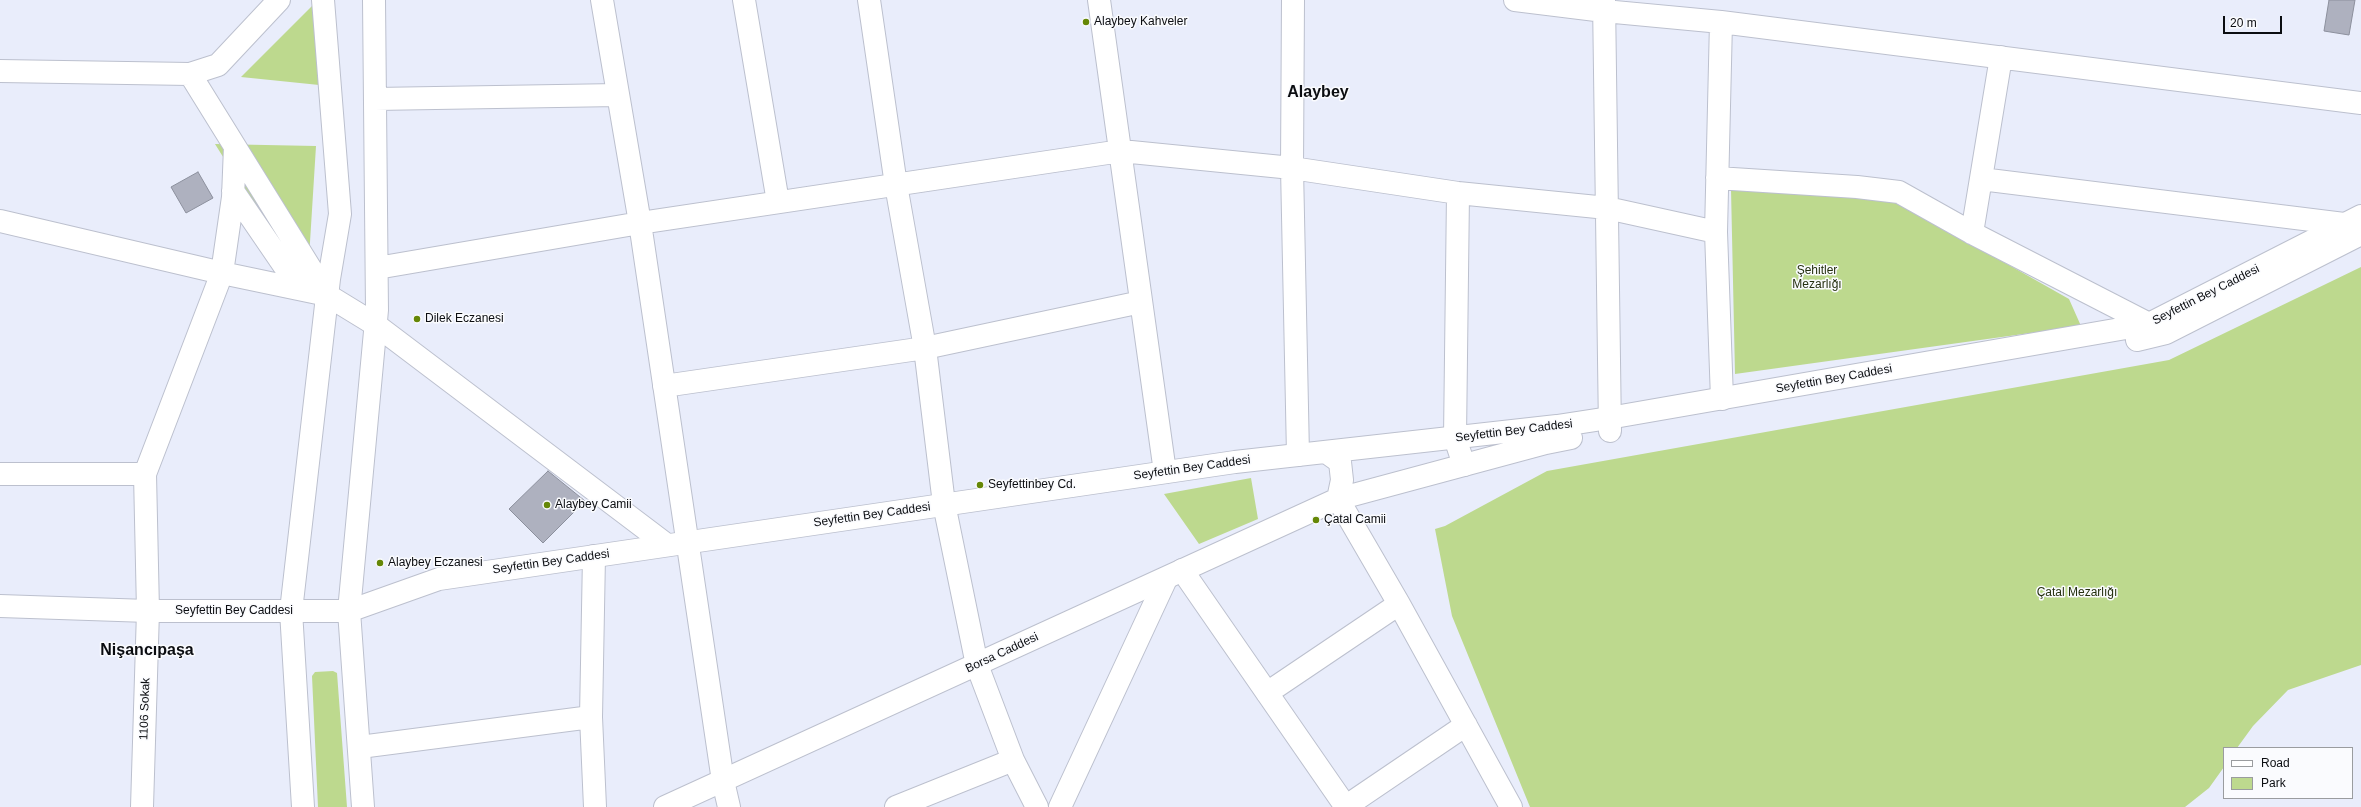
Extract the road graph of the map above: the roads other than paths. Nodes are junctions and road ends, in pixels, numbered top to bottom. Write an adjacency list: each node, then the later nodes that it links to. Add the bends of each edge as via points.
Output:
1 (279, 0): 14 (street, via 218,65)
2 (323, 0): 36 (street, via 340,214)
3 (374, 0): 16 (street)
4 (602, 0): 15 (street)
5 (744, 0): 26 (street)
6 (869, 0): 23 (street)
7 (1098, 0): 19 (street)
8 (1292, 0): 20 (street)
9 (1515, 0): 10 (street)
10 (1604, 6): 11 (street); 27 (street)
11 (1721, 22): 12 (street); 21 (street)
12 (2002, 57): 17 (street); 22 (street)
13 (0, 72): 14 (street)
14 (190, 74): 18 (street)
15 (618, 95): 16 (street); 29 (street)
16 (375, 99): 33 (street)
17 (2361, 103)
18 (235, 147): 24 (street); 36 (street)
19 (1120, 151): 20 (street); 23 (street); 37 (street)
20 (1292, 168): 25 (street); 46 (street)
21 (1717, 178): 31 (street); 32 (street, via 1899,192)
22 (1981, 179): 30 (street); 32 (street)
23 (896, 184): 26 (street); 40 (street)
24 (233, 191): 34 (street); 35 (street)
25 (1458, 193): 27 (street); 44 (street)
26 (778, 202): 29 (street)
27 (1607, 208): 31 (street); 43 (street)
28 (0, 221): 34 (street)
29 (640, 223): 33 (street); 41 (street)
30 (2356, 225): 39 (street, Seyfettin Bey Caddesi)
31 (1716, 232): 42 (street)
32 (1972, 233): 39 (street)
33 (377, 268): 38 (street)
34 (222, 273): 35 (street); 50 (street)
35 (300, 289): 36 (street)
36 (327, 295): 38 (street); 59 (street)
37 (1142, 302): 40 (street); 48 (street)
38 (376, 325): 53 (street); 60 (street)
39 (2158, 328): 42 (street, Seyfettin Bey Caddesi, via 2118,345)
40 (925, 348): 41 (street); 52 (street)
41 (664, 386): 53 (street)
42 (1723, 405): 43 (street, Seyfettin Bey Caddesi)
43 (1610, 425): 44 (street, Seyfettin Bey Caddesi); 47 (street, Seyfettin Bey Caddesi)
44 (1454, 438): 45 (street, Seyfettin Bey Caddesi); 47 (street)
45 (1326, 452): 46 (street, Seyfettin Bey Caddesi); 51 (street, via 1340,462 1342,480)
46 (1298, 455): 48 (street, Seyfettin Bey Caddesi)
47 (1464, 465): 51 (street, Seyfettin Bey Caddesi)
48 (1165, 472): 52 (street, Seyfettin Bey Caddesi)
49 (0, 474): 50 (street)
50 (145, 474): 58 (street, 1106 Sokak)
51 (1338, 499): 55 (street, Borsa Caddesi); 56 (street)
52 (944, 504): 53 (street, Seyfettin Bey Caddesi); 61 (street)
53 (677, 544): 54 (street, Seyfettin Bey Caddesi); 67 (street)
54 (594, 556): 60 (street, Seyfettin Bey Caddesi, via 439,579); 63 (street)
55 (1174, 574): 61 (street, Borsa Caddesi); 62 (street); 76 (street)
56 (1399, 604): 62 (street); 64 (street)
57 (0, 606): 58 (street, Seyfettin Bey Caddesi)
58 (148, 611): 59 (street, Seyfettin Bey Caddesi); 68 (street, 1106 Sokak)
59 (291, 611): 60 (street, Seyfettin Bey Caddesi); 69 (street)
60 (349, 611): 65 (street)
61 (977, 665): 66 (street); 67 (street, Borsa Caddesi)
62 (1267, 693): 77 (street)
63 (591, 717): 65 (street); 71 (street)
64 (1466, 725): 77 (street); 78 (street)
65 (360, 747): 70 (street)
66 (1013, 760): 74 (street); 75 (street)
67 (723, 781): 72 (street, Borsa Caddesi); 73 (street)
68 (142, 807)
69 (303, 807)
70 (364, 807)
71 (595, 807)
72 (665, 807)
73 (729, 807)
74 (896, 807)
75 (1037, 807)
76 (1060, 807)
77 (1345, 807)
78 (1511, 807)

